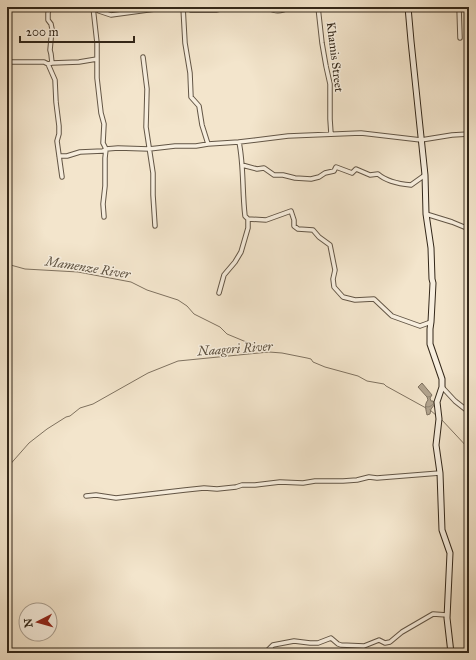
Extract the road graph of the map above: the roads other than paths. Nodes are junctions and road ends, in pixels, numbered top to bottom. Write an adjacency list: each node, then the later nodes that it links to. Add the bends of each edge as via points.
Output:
1 (50, 7): 15 (street)
2 (95, 7): 3 (street, via 111,15); 12 (street)
3 (170, 7)
4 (184, 7): 5 (street, via 191,10); 22 (street, via 191,98 199,106)
5 (230, 7)
6 (263, 7): 7 (street, via 276,11)
7 (290, 7)
8 (318, 7): 18 (street, Khamis Street, via 330,84)
9 (408, 7): 20 (street)
10 (459, 7): 11 (street)
11 (460, 38)
12 (97, 58): 15 (street); 23 (street, via 98,91 104,124 103,143)
13 (143, 58): 24 (street)
14 (7, 62): 15 (street)
15 (50, 64): 25 (street, via 55,80)
16 (7, 78): 17 (street)
17 (9, 93)
18 (331, 134): 20 (street, via 361,133); 21 (street)
19 (469, 134): 20 (street)
20 (421, 140): 27 (street)
21 (239, 142): 22 (street); 26 (street)
22 (208, 144): 24 (street)
23 (106, 149): 24 (street); 25 (street); 30 (street)
24 (149, 150): 32 (street, via 153,173)
25 (59, 156): 28 (street)
26 (242, 165): 27 (street, via 264,168 274,175 311,180 334,171 336,167 352,173 356,169 370,175 378,174 389,180 411,185); 31 (street, via 244,216)
27 (425, 175): 29 (street)
28 (62, 177)
29 (426, 214): 33 (street); 35 (street, via 433,283)
30 (104, 217)
31 (248, 219): 34 (street, via 241,252 224,275); 35 (street, via 266,220 291,211 294,226 298,229 313,230 330,244 335,270 334,287 343,297 355,300 374,299 392,316 420,326)
32 (155, 226)
33 (469, 229)
34 (219, 293)
35 (431, 322): 36 (street, via 430,344 442,379)
36 (442, 387): 37 (street); 38 (street, via 437,402 439,418 436,445)
37 (469, 412)
38 (440, 473): 39 (street, via 343,481 280,482 116,498); 40 (street, via 442,530 450,553)
39 (86, 496)
40 (447, 615): 41 (street, via 433,614 390,642 379,640 364,646 341,645 331,638 318,643 289,642 273,645); 42 (street)
41 (265, 653)
42 (451, 653)

